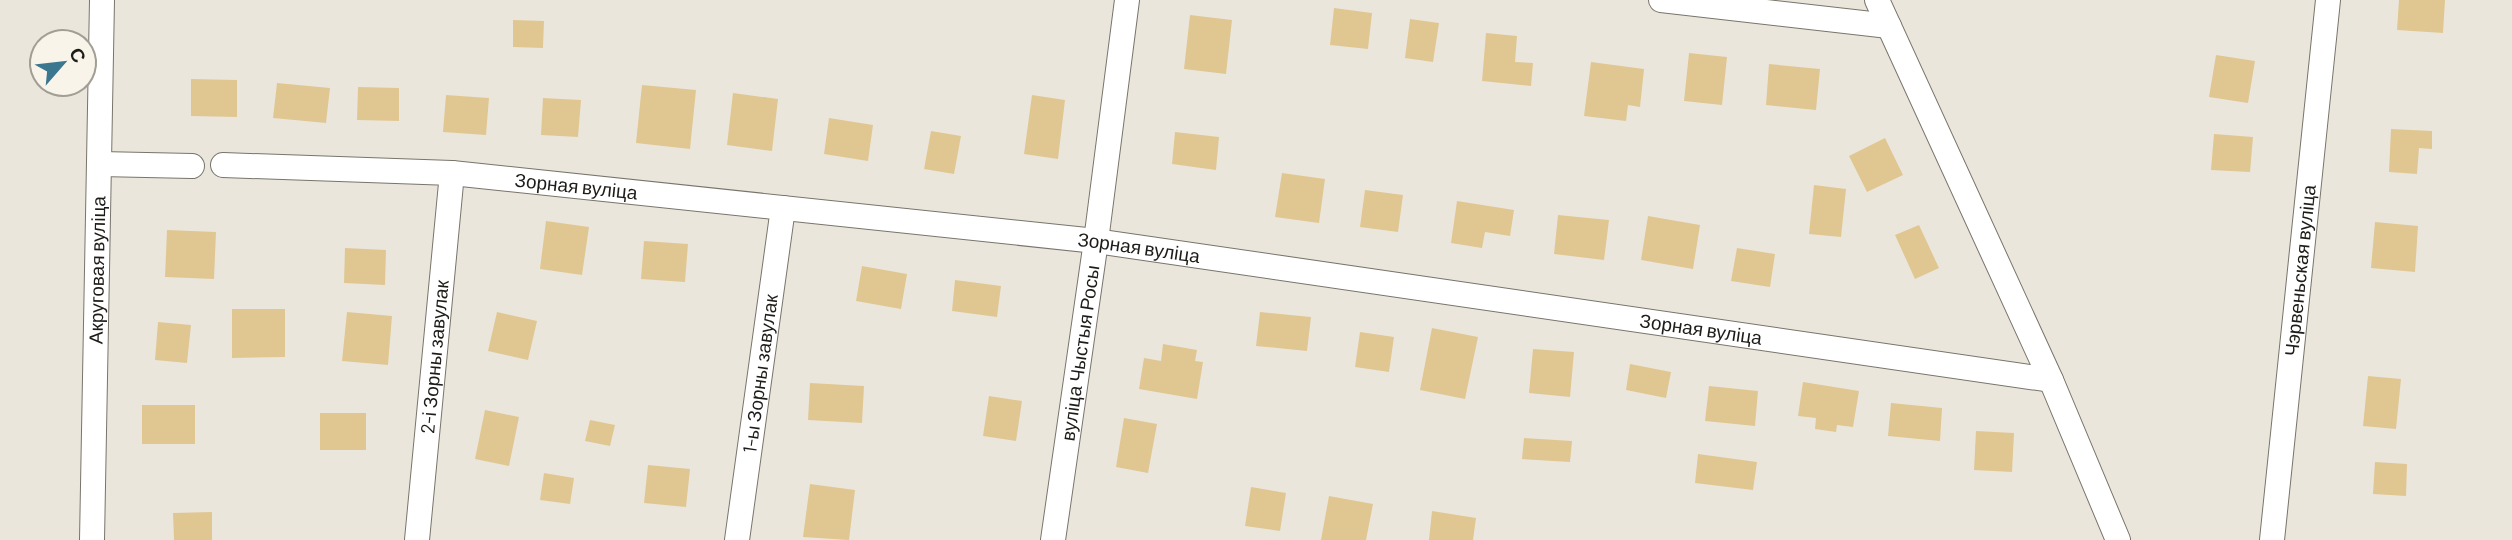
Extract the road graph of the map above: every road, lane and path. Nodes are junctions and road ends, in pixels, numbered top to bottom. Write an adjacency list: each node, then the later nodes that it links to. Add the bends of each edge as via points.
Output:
1 (102, 0): 7 (street, Акруговая вуліца)
2 (1127, 0): 12 (street, вуліца Чыстыя Росы)
3 (1661, 0): 6 (street)
4 (1877, 0): 6 (street)
5 (2328, 0): 19 (street, Чэрвеньская вуліца)
6 (1889, 26): 13 (street)
7 (100, 164): 9 (street); 14 (street, Акруговая вуліца)
8 (223, 165): 10 (street, Зорная вуліца)
9 (192, 166)
10 (452, 173): 11 (street, Зорная вуліца); 15 (street, 2-і Зорны завулак)
11 (783, 208): 12 (street, Зорная вуліца); 16 (street, 1-ы Зорны завулак)
12 (1096, 241): 13 (street, Зорная вуліца); 17 (street, вуліца Чыстыя Росы)
13 (2051, 380): 18 (street)
14 (92, 540)
15 (417, 540)
16 (737, 540)
17 (1053, 540)
18 (2118, 540)
19 (2272, 540)

